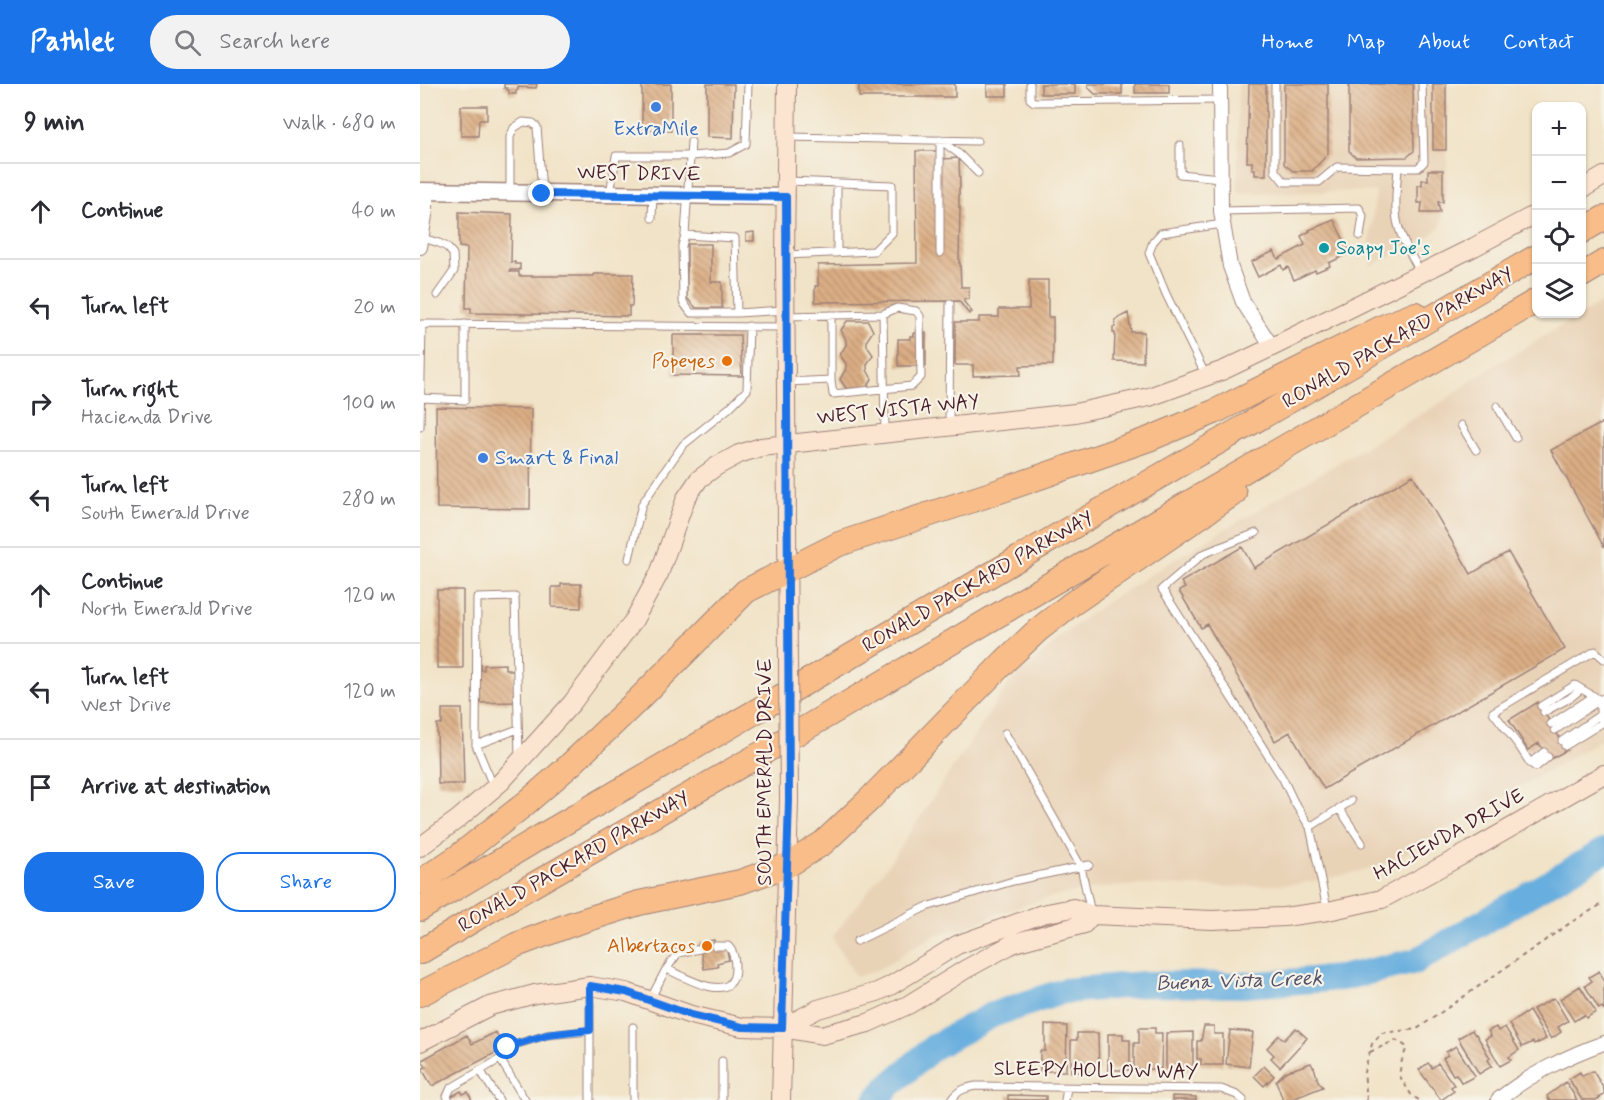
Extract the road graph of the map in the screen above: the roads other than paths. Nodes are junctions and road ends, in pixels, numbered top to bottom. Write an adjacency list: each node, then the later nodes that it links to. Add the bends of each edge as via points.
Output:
1 (748, 84): 13 (lane, via 746,144 729,153)
2 (787, 84): 8 (main road, SOUTH EMERALD DRIVE)
3 (1030, 84): 7 (lane, via 1030,99 1034,102)
4 (1220, 84): 7 (street)
5 (1275, 84): 14 (lane, via 1275,171 1284,182 1319,182 1337,167)
6 (1422, 84): 14 (lane, via 1424,162 1418,168)
7 (1220, 100): 17 (street)
8 (786, 137): 9 (lane); 20 (main road, SOUTH EMERALD DRIVE)
9 (940, 140): 10 (lane); 15 (lane); 36 (lane)
10 (977, 141)
11 (691, 142): 13 (lane)
12 (1180, 145): 17 (lane, via 1180,174)
13 (691, 156): 24 (lane, via 616,156); 26 (lane)
14 (1398, 168): 41 (lane, via 1397,221)
15 (978, 174)
16 (1604, 176): 19 (main road)
17 (1221, 178): 28 (street)
18 (837, 183): 20 (lane); 35 (lane); 35 (lane, via 892,185 892,233 874,251)
19 (1586, 186)
20 (786, 189): 26 (street, WEST DRIVE); 37 (main road, SOUTH EMERALD DRIVE)
21 (423, 191): 22 (street, WEST DRIVE); 34 (street, via 426,209)
22 (510, 193): 23 (street, WEST DRIVE); 23 (lane, via 510,137 514,128 524,122 537,127)
23 (542, 194): 24 (street, WEST DRIVE)
24 (610, 195): 25 (street, WEST DRIVE)
25 (652, 195): 26 (street, WEST DRIVE); 29 (lane)
26 (688, 196): 32 (lane)
27 (1532, 216): 41 (main road, WEST VISTA WAY)
28 (1222, 217): 33 (lane, via 1359,208 1363,216); 52 (street, via 1230,266 1243,302); 53 (lane, via 1161,233 1149,253)
29 (652, 218)
30 (1604, 218): 31 (highway)
31 (1586, 228)
32 (685, 235): 46 (lane, via 735,238); 46 (lane, via 683,302 691,314)
33 (1360, 236)
34 (421, 242): 43 (lane, via 439,243 453,254 454,271)
35 (837, 253): 37 (lane)
36 (940, 254)
37 (785, 256): 49 (main road, SOUTH EMERALD DRIVE)
38 (1532, 259): 42 (highway, RONALD PACKARD PARKWAY)
39 (1604, 262): 40 (highway)
40 (1586, 272)
41 (1421, 273): 52 (main road, WEST VISTA WAY)
42 (1474, 294): 69 (highway, via 1385,326 1214,412 1149,439 839,544); 91 (highway, RONALD PACKARD PARKWAY)
43 (437, 295)
44 (1532, 303): 57 (highway, RONALD PACKARD PARKWAY)
45 (950, 304): 62 (lane)
46 (737, 313): 49 (lane)
47 (883, 314): 48 (lane); 56 (lane); 56 (lane, via 897,308 916,311 920,316 921,377 912,386)
48 (831, 315): 49 (lane); 54 (lane)
49 (786, 317): 51 (lane); 55 (main road, SOUTH EMERALD DRIVE)
50 (465, 324): 51 (lane); 58 (lane, via 422,324); 58 (lane, via 465,400)
51 (749, 326): 68 (lane, via 747,390 683,445 670,462 642,504)
52 (1272, 347): 53 (main road, WEST VISTA WAY)
53 (1206, 376): 62 (main road, WEST VISTA WAY, via 1149,397 1075,413)
54 (831, 380): 55 (lane); 56 (lane, via 833,394)
55 (787, 382): 65 (main road, SOUTH EMERALD DRIVE)
56 (884, 390): 63 (lane)
57 (1379, 393): 87 (highway, via 1038,630 869,800 823,843); 97 (highway, RONALD PACKARD PARKWAY)
58 (421, 398): 61 (lane)
59 (1497, 406): 64 (lane)
60 (1461, 425): 66 (lane)
61 (420, 427)
62 (949, 427): 63 (main road, WEST VISTA WAY)
63 (885, 434): 65 (main road, WEST VISTA WAY)
64 (1516, 438)
65 (788, 444): 69 (main road, SOUTH EMERALD DRIVE); 79 (main road, WEST VISTA WAY, via 739,454 699,479 686,498 659,574 634,620 572,703)
66 (1476, 450)
67 (1256, 533): 84 (lane, via 1203,554 1162,589)
68 (628, 559)
69 (787, 570): 87 (main road, SOUTH EMERALD DRIVE, bridge); 90 (highway, via 746,591 570,765 517,811)
70 (1604, 659): 78 (lane, via 1595,651 1493,712 1511,730 1530,763)
71 (1599, 698): 72 (lane, via 1581,689); 73 (lane); 76 (lane, via 1600,715)
72 (1543, 709)
73 (1553, 727)
74 (518, 729): 77 (lane); 77 (lane, via 515,597 477,598); 79 (lane)
75 (1005, 733): 89 (lane)
76 (1563, 744)
77 (476, 745): 81 (lane)
78 (1546, 754)
79 (519, 762): 81 (main road, WEST VISTA WAY)
80 (1604, 774): 92 (main road, HACIENDA DRIVE, via 1382,899)
81 (494, 788): 86 (main road, WEST VISTA WAY)
82 (1351, 801): 83 (lane)
83 (1339, 808): 84 (lane); 85 (lane)
84 (1310, 827): 92 (lane)
85 (1362, 843)
86 (420, 847)
87 (788, 865): 100 (highway, via 740,882 639,903 572,924 516,945); 103 (main road, SOUTH EMERALD DRIVE)
88 (1089, 865): 89 (lane)
89 (1081, 867): 93 (lane); 94 (lane, via 1013,881 926,907)
90 (420, 882)
91 (420, 909)
92 (1328, 911): 93 (main road, HACIENDA DRIVE, via 1212,921)
93 (1092, 915): 103 (main road, HACIENDA DRIVE, via 1073,908 1042,914 980,936 948,950 890,986 818,1009); 103 (main road, HACIENDA DRIVE, via 1084,924 1014,943 908,1005 868,1023 822,1035)
94 (857, 941)
95 (715, 946): 98 (lane, via 728,946 734,955 734,977 724,987 716,989)
96 (700, 949): 98 (lane, via 678,953)
97 (420, 952)
98 (667, 969): 101 (lane)
99 (590, 986): 101 (main road, HACIENDA DRIVE); 104 (lane); 105 (main road, HACIENDA DRIVE, via 490,1006)
100 (420, 994)
101 (650, 1000): 103 (main road, HACIENDA DRIVE, via 742,1027)
102 (633, 1027): 115 (lane)
103 (782, 1028): 117 (main road, SOUTH EMERALD DRIVE)
104 (590, 1030): 107 (lane, via 547,1035); 114 (lane)
105 (420, 1042)
106 (1604, 1043): 121 (street, via 1580,1051)
107 (507, 1047)
108 (722, 1061): 116 (lane)
109 (480, 1070): 111 (lane, via 451,1088); 112 (lane); 113 (lane, via 500,1059)
110 (1067, 1088): 118 (lane, SLEEPY HOLLOW WAY, via 976,1086 963,1089); 119 (lane); 120 (lane, SLEEPY HOLLOW WAY, via 1221,1089)
111 (449, 1100)
112 (499, 1100)
113 (525, 1100)
114 (590, 1100)
115 (633, 1100)
116 (722, 1100)
117 (781, 1100)
118 (951, 1100)
119 (1065, 1100)
120 (1243, 1100)
121 (1498, 1100)

